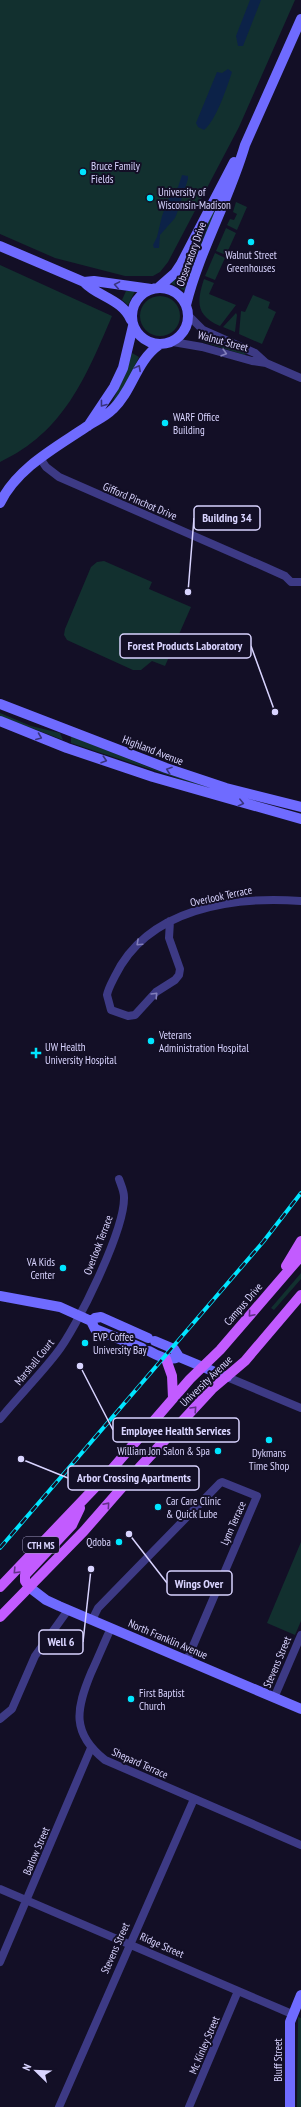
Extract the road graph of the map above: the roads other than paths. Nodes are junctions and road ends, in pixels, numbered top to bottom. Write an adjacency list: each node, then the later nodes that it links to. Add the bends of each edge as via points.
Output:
1 (301, 18): 2 (street, Observatory Drive)
2 (245, 145): 5 (street, Observatory Drive, via 234,161 181,264 175,273); 6 (street, Observatory Drive, via 240,164 195,271)
3 (0, 246): 4 (street)
4 (84, 282): 5 (street, one-way to 4); 7 (street, via 123,308)
5 (155, 288): 6 (street, via 176,292); 7 (street, via 142,293 136,301 132,310)
6 (187, 310): 8 (street, via 187,326); 10 (street, Walnut Street, via 203,330 255,353)
7 (132, 323): 9 (street, via 143,339); 12 (street, one-way to 12, via 123,368 117,382)
8 (173, 342): 9 (street); 10 (street, Walnut Street, one-way to 10, via 202,346)
9 (159, 345): 12 (street, one-way to 9, via 102,420 115,407 144,358)
10 (266, 363): 11 (street, Walnut Street)
11 (301, 377)
12 (88, 426): 13 (street)
13 (40, 458): 14 (street, via 17,478); 15 (street, Gifford Pinchot Drive, via 58,477 271,569 291,582)
14 (0, 503)
15 (301, 582)
16 (0, 704): 18 (street, Highland Avenue, one-way to 16, via 226,788 166,768)
17 (0, 721): 19 (street, one-way to 19, via 66,748 153,777)
18 (301, 807)
19 (301, 819)
20 (301, 901): 21 (street, Overlook Terrace, via 258,899 235,902 199,910)
21 (170, 921): 21 (street, Overlook Terrace, one-way to 21, via 151,932 121,964 107,995 111,1010 128,1016 135,1015 156,992 179,975 180,969 169,938)
22 (119, 1179): 28 (street, Overlook Terrace, via 124,1196 122,1211 89,1299)
23 (301, 1241): 25 (main road)
24 (301, 1256): 25 (main road, Campus Drive / CTH MS)
25 (277, 1284): 32 (main road, Campus Drive / CTH MS, one-way to 32)
26 (0, 1296): 28 (street, via 60,1307)
27 (300, 1298): 33 (main road, University Avenue / CTH MS, via 245,1361)
28 (79, 1315): 29 (street); 36 (street, Marshall Court, via 56,1354)
29 (91, 1321): 30 (street, via 101,1317 174,1350); 31 (street, via 95,1328)
30 (179, 1357): 31 (street); 32 (street)
31 (166, 1359): 34 (main road, via 172,1376)
32 (202, 1367): 33 (street); 34 (main road, University Avenue / CTH MS)
33 (227, 1377): 35 (street); 39 (main road, University Avenue / CTH MS, one-way to 33)
34 (173, 1398): 37 (main road, University Avenue / CTH MS)
35 (301, 1408)
36 (0, 1419)
37 (82, 1502): 38 (main road, University Avenue / CTH MS, one-way to 38); 39 (main road, via 72,1525 25,1575)
38 (0, 1587)
39 (29, 1587): 40 (street, North Franklin Avenue, via 46,1600); 41 (main road, University Avenue / CTH MS)
40 (68, 1610): 42 (street, North Franklin Avenue); 48 (street, via 35,1656 12,1709)
41 (0, 1617)
42 (92, 1620): 43 (street, North Franklin Avenue); 45 (street, Lynn Terrace, via 98,1608 220,1483 257,1496)
43 (111, 1628): 45 (street, North Franklin Avenue); 49 (street, Shepard Terrace, via 79,1705 81,1729)
44 (301, 1635): 46 (street, Stevens Street)
45 (187, 1660): 46 (street, North Franklin Avenue)
46 (274, 1698): 47 (street, North Franklin Avenue)
47 (301, 1709)
48 (0, 1719)
49 (91, 1748): 50 (street, Shepard Terrace, via 105,1760); 53 (street, Barlow Street)
50 (194, 1799): 51 (street, Shepard Terrace); 54 (street, Stevens Street)
51 (301, 1845)
52 (0, 1889): 53 (street, Ridge Street)
53 (26, 1901): 54 (street, Ridge Street); 55 (street, Barlow Street)
54 (129, 1943): 56 (street, Ridge Street); 59 (street, Stevens Street)
55 (0, 1962)
56 (238, 1991): 58 (street, Ridge Street); 60 (street, Mc Kinley Street)
57 (301, 1995): 58 (street, Bluff Street)
58 (292, 2014): 61 (street, Bluff Street)
59 (59, 2107)
60 (189, 2107)
61 (290, 2107)

